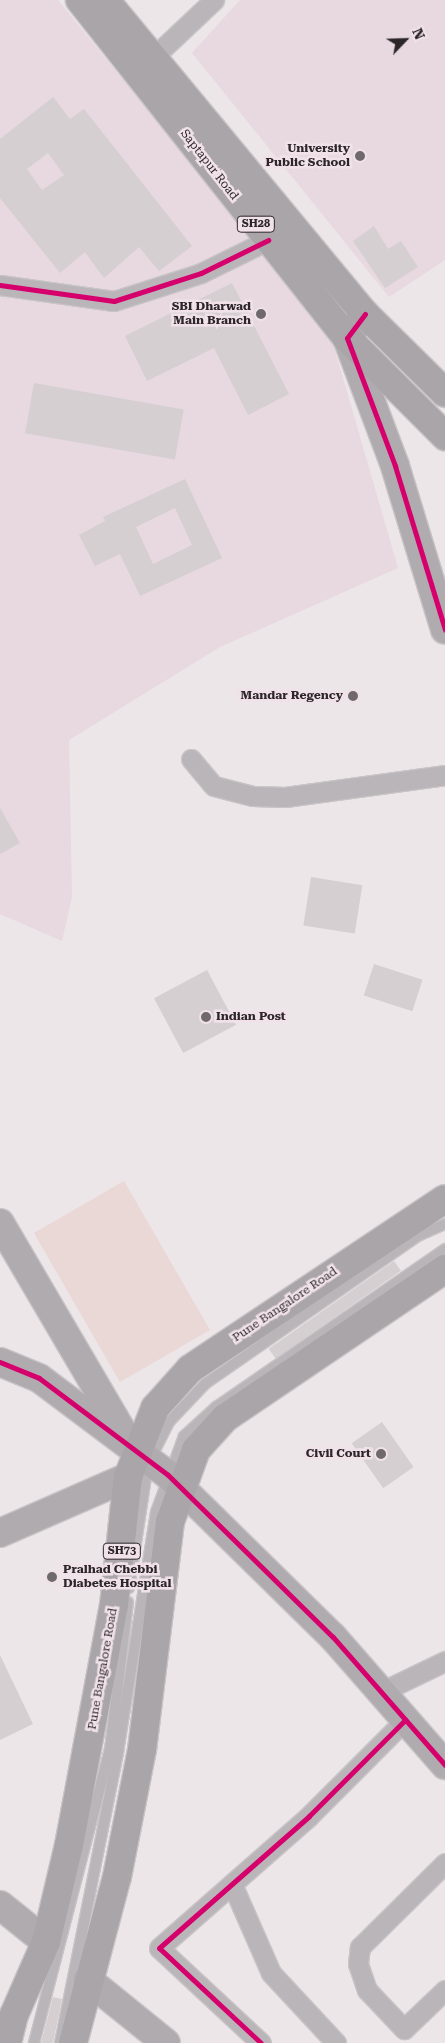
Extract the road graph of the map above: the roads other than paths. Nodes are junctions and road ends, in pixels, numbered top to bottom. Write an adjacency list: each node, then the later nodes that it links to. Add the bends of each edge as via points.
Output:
1 (80, 0): 4 (main road, Saptapur Road / SH28)
2 (106, 0): 4 (main road, Saptapur Road / SH28)
3 (214, 0): 4 (street)
4 (146, 64): 5 (main road, Saptapur Road / SH28); 7 (main road, Saptapur Road / SH28)
5 (268, 240): 6 (street, via 201,273 114,301); 8 (main road, Saptapur Road / SH28)
6 (0, 285)
7 (365, 314): 8 (street); 9 (main road, Saptapur Road / SH28)
8 (347, 338): 10 (main road, Saptapur Road / SH28); 11 (street, via 394,466)
9 (445, 393)
10 (445, 436)
11 (445, 630)
12 (191, 759): 13 (street, via 214,786 253,796 285,797)
13 (445, 775)
14 (445, 1199): 20 (main road, Pune Bangalore Road / SH73, via 190,1369 155,1408)
15 (0, 1223): 20 (street)
16 (445, 1224): 20 (lane, via 418,1236 204,1384 169,1422)
17 (445, 1250): 20 (lane, via 216,1407)
18 (445, 1269): 20 (main road, Pune Bangalore Road / SH73, via 226,1418 196,1450)
19 (0, 1362): 20 (street, via 39,1378)
20 (152, 1471): 21 (street); 23 (street, via 333,1637); 29 (main road, Pune Bangalore Road / SH73, via 114,1605 88,1754); 30 (main road, Pune Bangalore Road / SH73, via 170,1522 142,1750 117,1877); 34 (lane, via 110,1750); 35 (lane, via 156,1512 118,1752)
21 (0, 1533)
22 (445, 1661): 23 (street)
23 (381, 1692): 24 (street)
24 (405, 1720): 25 (street); 27 (street, via 309,1816)
25 (445, 1765)
26 (445, 1863): 31 (street, via 360,1947 358,1964 368,1990 404,2029)
27 (232, 1884): 38 (street, via 159,1948); 39 (street, via 271,1973)
28 (0, 1905): 29 (street)
29 (46, 1942): 32 (main road, Pune Bangalore Road / SH73)
30 (88, 1980): 36 (main road, Pune Bangalore Road / SH73); 37 (street)
31 (445, 1990)
32 (7, 2023): 33 (main road, Pune Bangalore Road / SH73)
33 (8, 2043)
34 (34, 2043)
35 (60, 2043)
36 (73, 2043)
37 (166, 2043)
38 (261, 2043)
39 (336, 2043)

